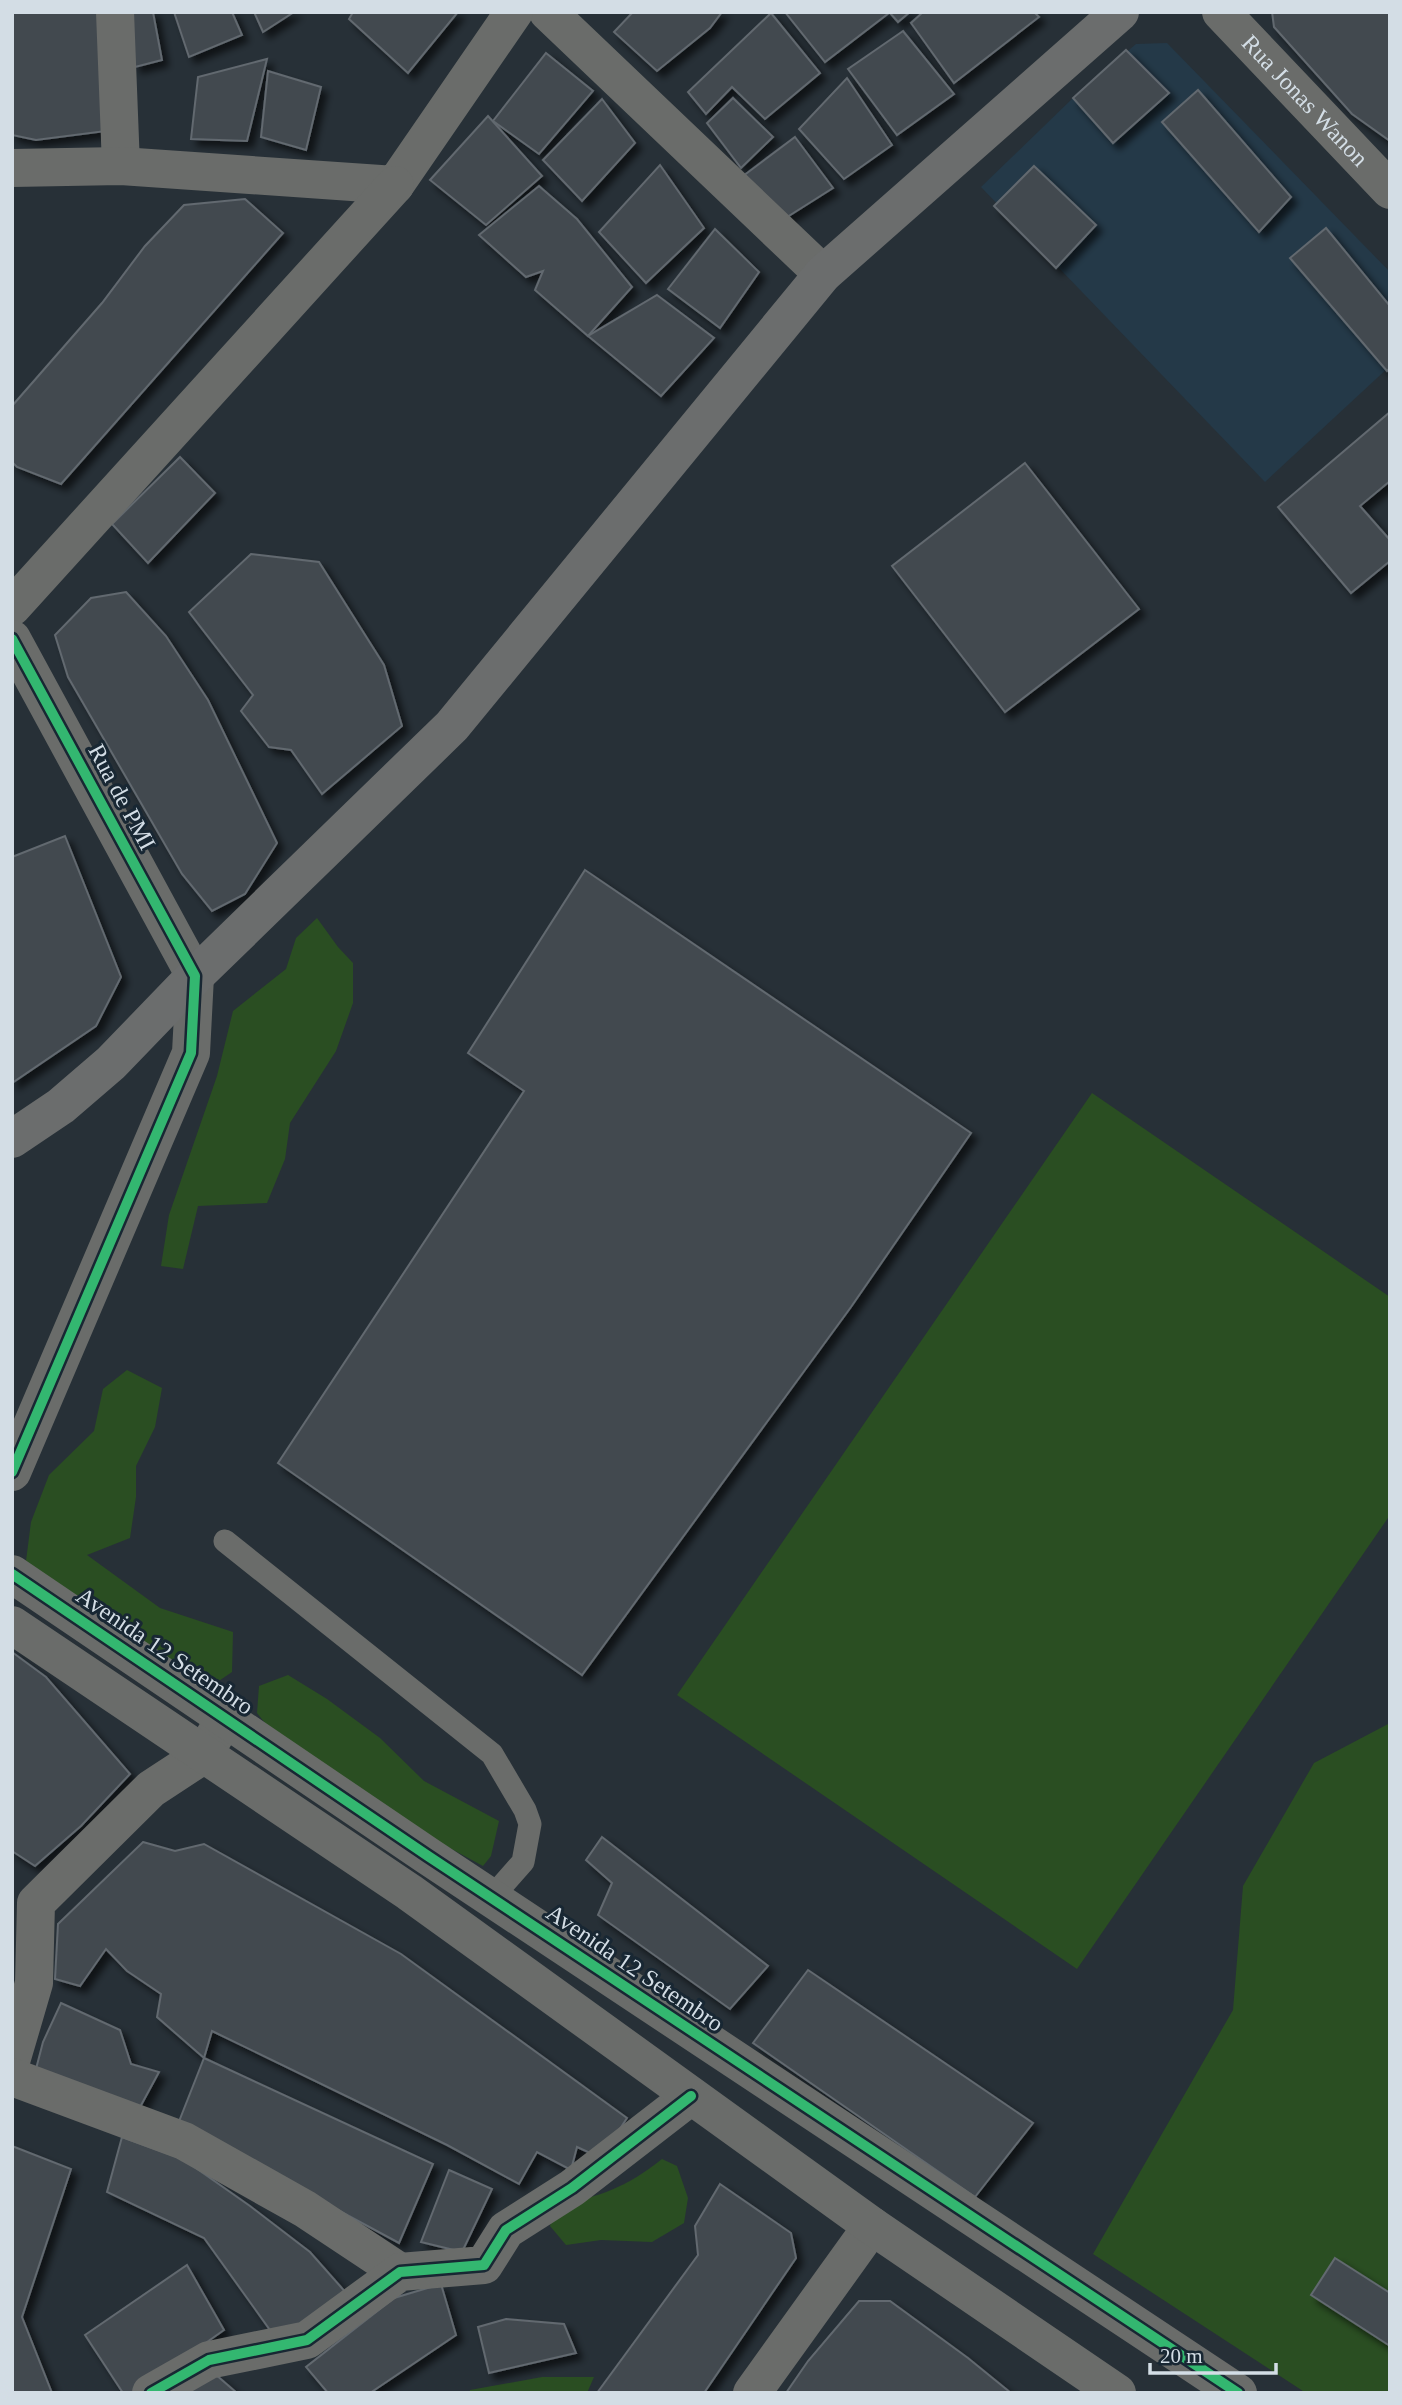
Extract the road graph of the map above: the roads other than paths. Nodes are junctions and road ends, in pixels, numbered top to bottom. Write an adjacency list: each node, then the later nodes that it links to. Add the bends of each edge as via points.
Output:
1 (115, 12): 6 (street)
2 (514, 12): 8 (street)
3 (548, 12): 10 (street)
4 (1120, 12): 10 (main road)
5 (1221, 12): 9 (street, Rua Jonas Wanon)
6 (121, 166): 7 (street); 8 (street)
7 (12, 168)
8 (395, 185): 11 (street)
9 (1390, 190)
10 (823, 274): 13 (main road, via 452,726)
11 (12, 607)
12 (12, 639): 13 (street, Rua de PMI)
13 (195, 976): 14 (main road, via 111,1063 61,1106); 15 (street, via 191,1053)
14 (12, 1139)
15 (12, 1472)
16 (225, 1541): 22 (lane, via 492,1754 530,1824 523,1862)
17 (12, 1574): 19 (street, Avenida 12 Setembro)
18 (12, 1625): 20 (street)
19 (226, 1717): 20 (street); 22 (street, Avenida 12 Setembro)
20 (202, 1755): 21 (street, via 151,1789); 25 (street, via 409,1892)
21 (24, 1895): 23 (street, via 34,1983)
22 (492, 1897): 31 (street, Avenida 12 Setembro)
23 (12, 2059)
24 (12, 2077): 27 (street, via 184,2141 305,2209)
25 (691, 2096): 26 (street); 27 (street, via 572,2188 506,2230 485,2265)
26 (872, 2227): 29 (street); 30 (street)
27 (400, 2272): 28 (street, via 307,2340 209,2360)
28 (151, 2393)
29 (751, 2393)
30 (1117, 2393)
31 (1238, 2393)

